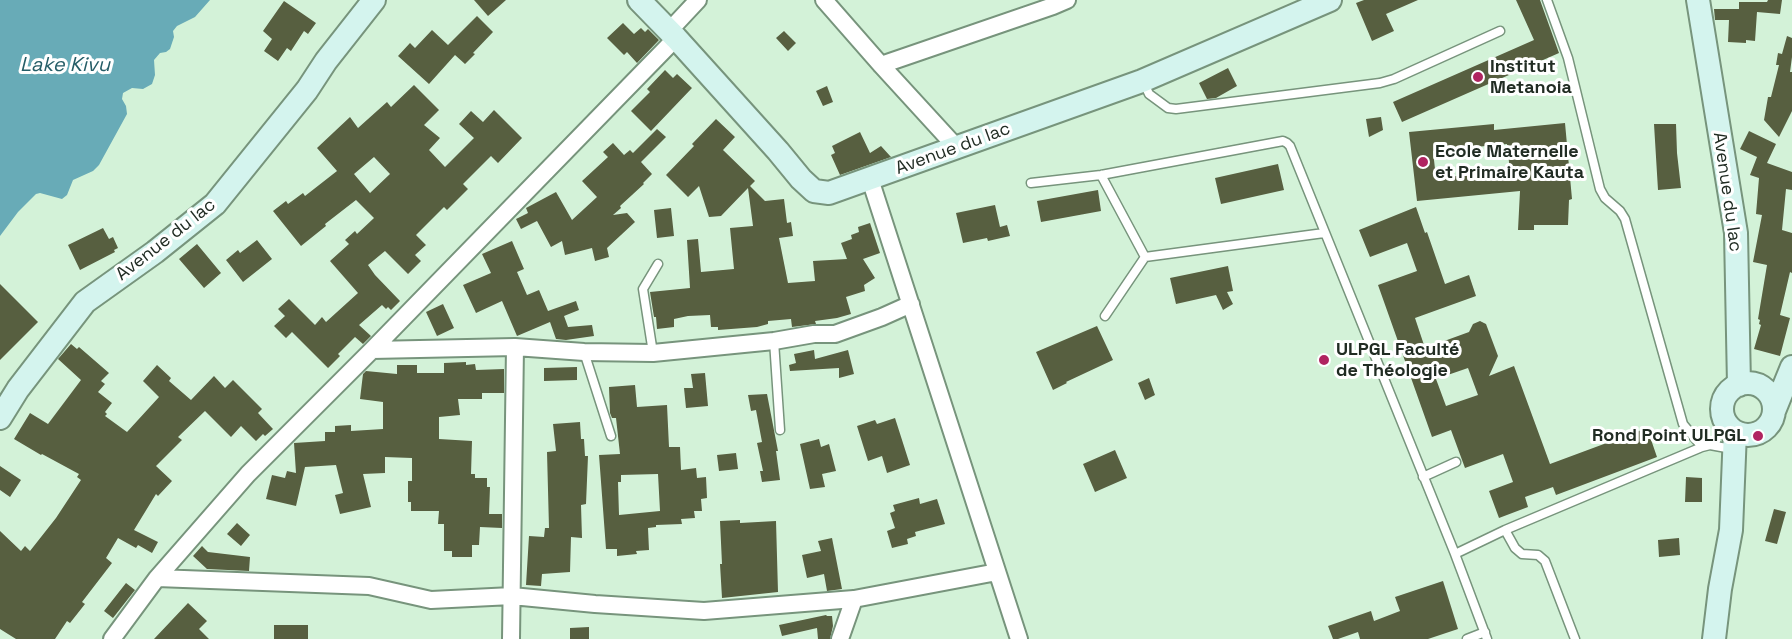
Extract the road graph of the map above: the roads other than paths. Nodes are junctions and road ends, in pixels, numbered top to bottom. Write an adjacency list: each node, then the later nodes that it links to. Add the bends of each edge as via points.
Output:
1 (374, 0): 30 (main road, Avenue du lac, via 215,204 85,302)
2 (639, 0): 10 (main road, Avenue du lac)
3 (698, 0): 10 (street)
4 (824, 0): 11 (street)
5 (1067, 0): 11 (street)
6 (1330, 0): 12 (main road, Avenue du lac)
7 (1547, 0): 34 (lane, via 1568,58 1600,189 1625,219 1683,423)
8 (1698, 0): 28 (main road, Avenue du lac, via 1736,233)
9 (1500, 31): 12 (lane, via 1380,83 1176,109 1168,108 1149,94)
10 (673, 35): 15 (main road, Avenue du lac, via 814,191 829,193); 24 (street)
11 (881, 65): 13 (street)
12 (1142, 81): 13 (main road, Avenue du lac)
13 (957, 148): 15 (main road, Avenue du lac)
14 (1101, 175): 16 (lane); 17 (lane, via 1283,141 1290,146); 18 (lane)
15 (870, 179): 20 (street)
16 (1031, 183)
17 (1324, 233): 18 (lane); 36 (lane)
18 (1145, 257): 21 (lane)
19 (658, 264): 26 (lane, via 643,289)
20 (911, 304): 22 (street, via 835,334); 39 (street)
21 (1105, 316)
22 (774, 341): 26 (street); 31 (lane)
23 (515, 347): 24 (street); 25 (street); 41 (street)
24 (372, 350): 40 (street, via 248,474)
25 (585, 352): 26 (street); 32 (lane)
26 (653, 353)
27 (1792, 367): 29 (main road)
28 (1740, 385): 29 (main road, via 1761,387 1771,397); 33 (main road, via 1728,393 1722,407)
29 (1774, 411): 33 (main road, via 1763,430)
30 (0, 418)
31 (780, 430)
32 (611, 436)
33 (1734, 440): 34 (lane); 50 (main road, via 1731,530)
34 (1702, 447): 37 (lane)
35 (1456, 462): 36 (lane)
36 (1423, 477): 38 (lane)
37 (1505, 530): 38 (lane); 49 (lane, via 1522,554 1538,555 1545,561)
38 (1455, 554): 43 (lane)
39 (996, 572): 42 (street); 47 (street)
40 (157, 578): 41 (street, via 369,586 431,600); 44 (street)
41 (512, 596): 42 (street, via 704,611); 45 (street)
42 (854, 599): 46 (street)
43 (1486, 636): 48 (lane)
44 (112, 639)
45 (511, 639)
46 (840, 639)
47 (1019, 639)
48 (1467, 639)
49 (1575, 639)
50 (1714, 639)

